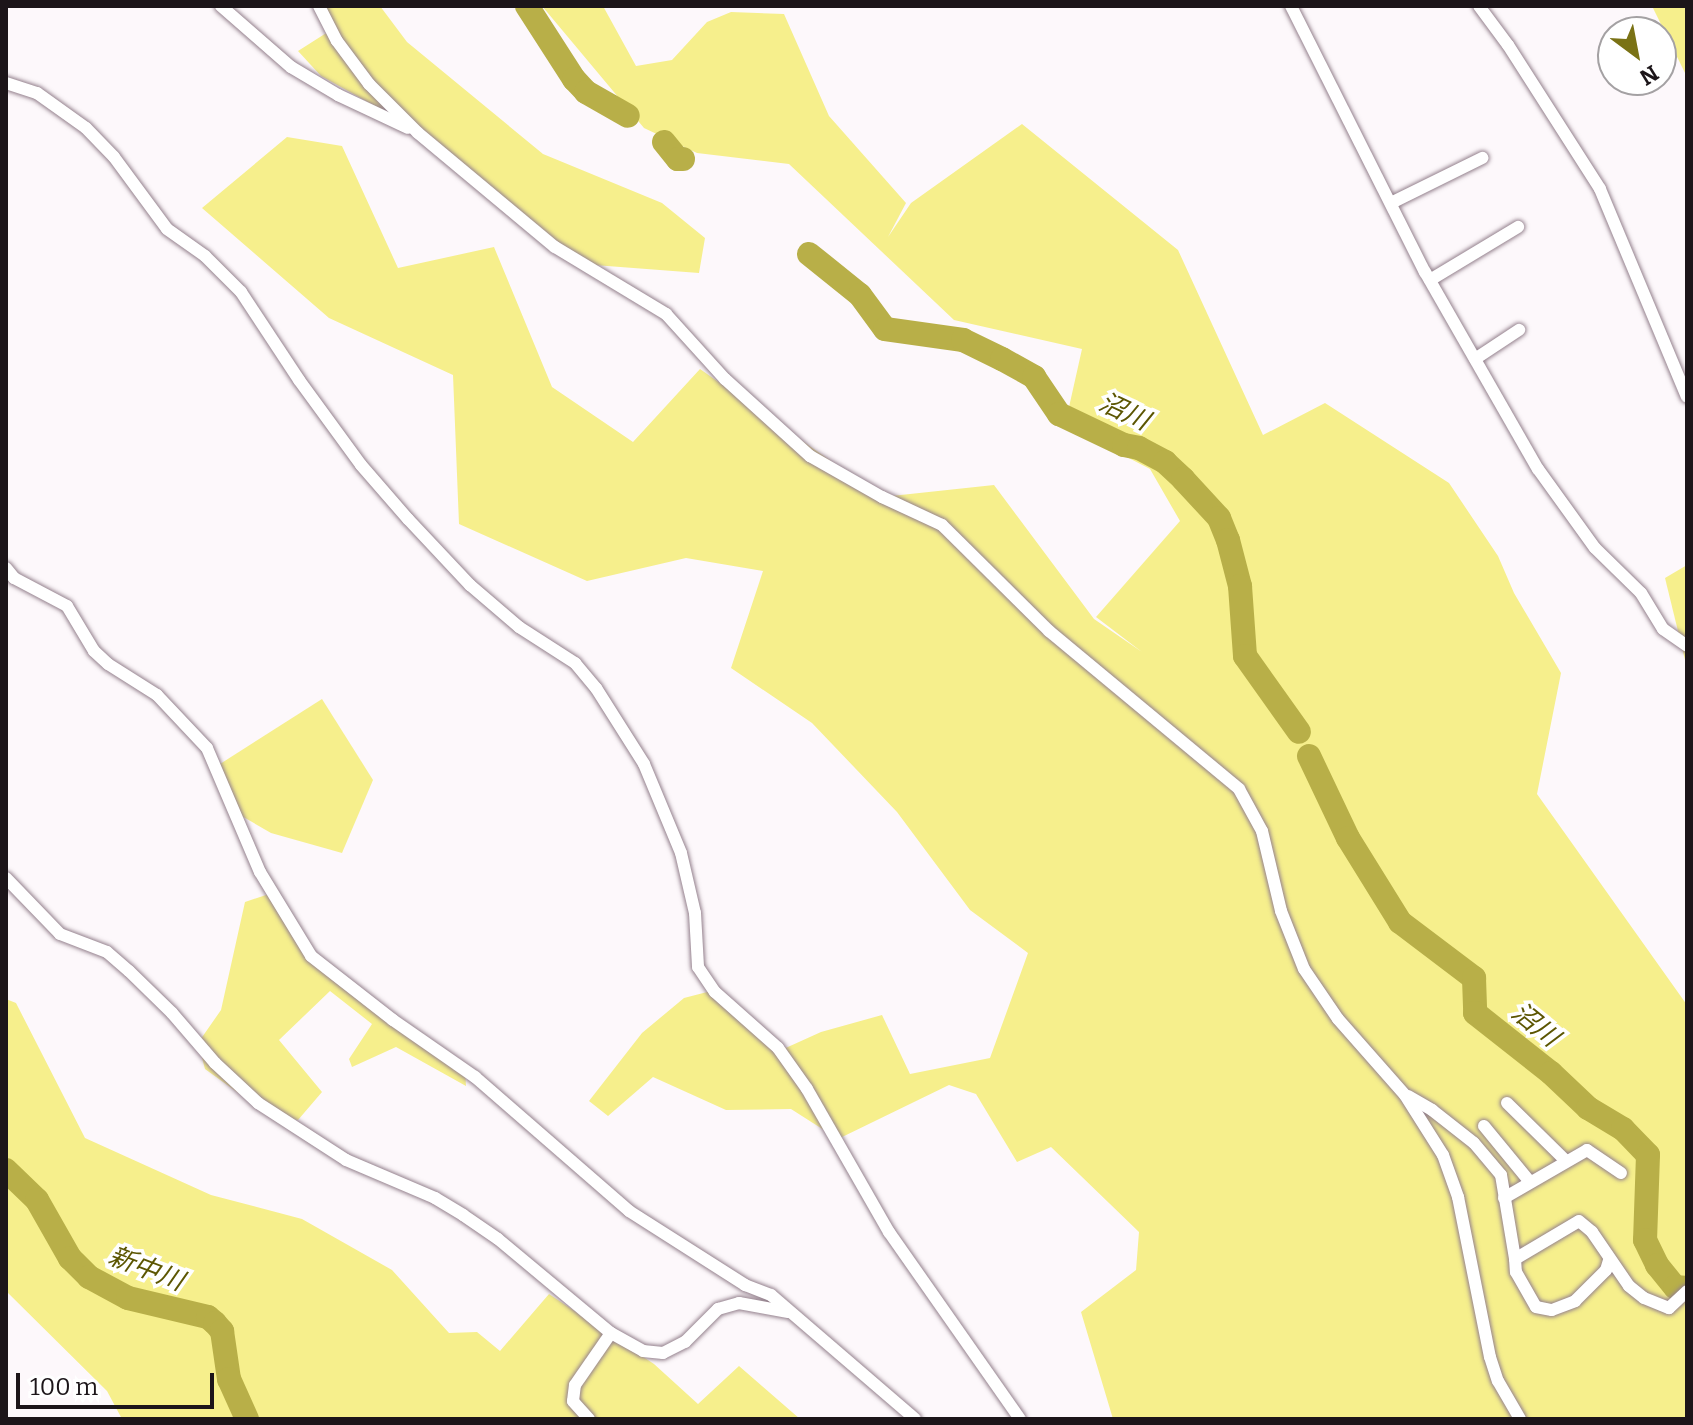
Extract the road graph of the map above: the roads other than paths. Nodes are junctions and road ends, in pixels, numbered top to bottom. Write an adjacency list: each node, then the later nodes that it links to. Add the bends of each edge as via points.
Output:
1 (221, 6): 6 (street, via 291,67)
2 (319, 6): 6 (street, via 369,84)
3 (1291, 6): 8 (street)
4 (1479, 6): 13 (street, via 1600,189)
5 (6, 83): 31 (street, via 37,93 86,128 167,229 205,256 241,292 326,416 408,519 470,585 519,627 575,663 596,688 644,764 681,853 695,913 698,967 715,992 778,1048 889,1232)
6 (418, 133): 17 (street, via 555,247 666,314 725,379 810,456 942,525 1049,631 1239,789 1262,831 1281,911 1304,969 1338,1019)
7 (1482, 158): 8 (street)
8 (1391, 203): 10 (street)
9 (1518, 227): 10 (street)
10 (1430, 280): 12 (street)
11 (1519, 330): 12 (street)
12 (1475, 359): 15 (street, via 1564,509 1641,593 1663,629)
13 (1687, 397)
14 (6, 568): 27 (street, via 14,578 67,606 94,651 157,695 207,748 260,872 311,956 475,1077 629,1211 745,1285 771,1295)
15 (1687, 646)
16 (6, 878): 28 (street, via 60,934 107,952 129,971 258,1103 346,1160 463,1215)
17 (1405, 1095): 23 (street, via 1474,1143 1501,1175); 32 (street, via 1443,1155 1458,1197 1490,1357)
18 (1507, 1103): 20 (street)
19 (1484, 1126): 22 (street)
20 (1565, 1160): 21 (street, via 1587,1150); 22 (street)
21 (1621, 1173)
22 (1530, 1182): 23 (street)
23 (1504, 1198): 24 (street)
24 (1515, 1259): 25 (street, via 1579,1221); 25 (street, via 1516,1272 1536,1307 1552,1310 1575,1301 1606,1270)
25 (1609, 1260): 26 (street, via 1636,1292 1669,1308)
26 (1687, 1291)
27 (788, 1312): 28 (street, via 739,1303 718,1309 685,1342 663,1353 643,1351); 30 (street)
28 (611, 1333): 29 (street, via 575,1385 573,1401)
29 (589, 1419)
30 (915, 1419)
31 (1020, 1419)
32 (1520, 1419)

